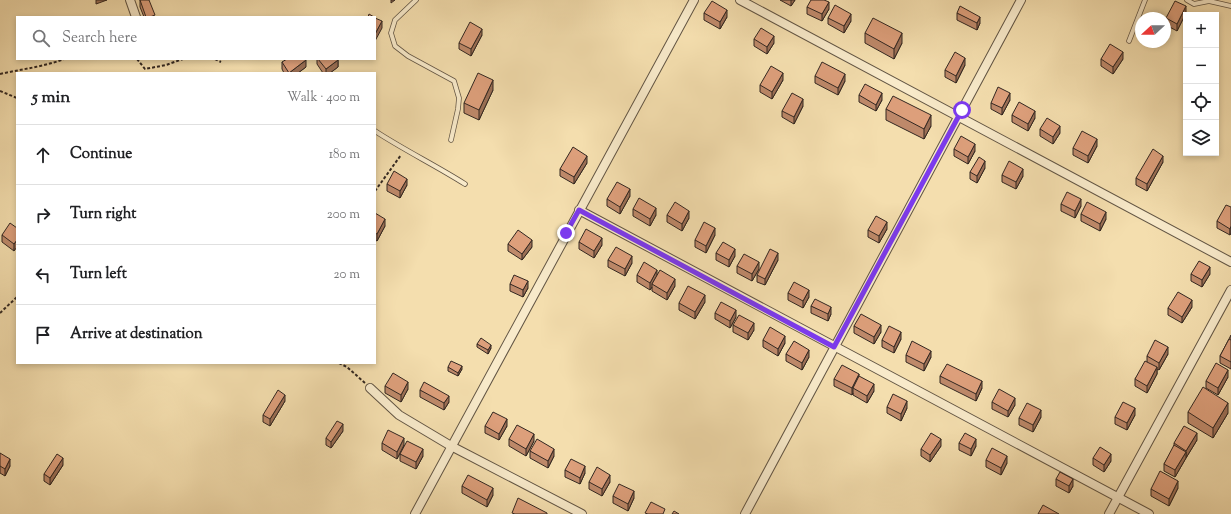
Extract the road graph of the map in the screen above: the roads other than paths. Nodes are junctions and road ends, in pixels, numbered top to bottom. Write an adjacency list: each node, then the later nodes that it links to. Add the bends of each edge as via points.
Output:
1 (131, 0): 9 (street)
2 (416, 0): 13 (lane, via 395,20 391,34 395,46 408,56 454,81 459,98)
3 (694, 0): 15 (street)
4 (740, 0): 11 (street)
5 (1021, 0): 11 (street)
6 (1145, 0): 10 (lane)
7 (1187, 0): 8 (lane, via 1194,4 1209,1)
8 (1231, 6)
9 (136, 16)
10 (1129, 41)
11 (958, 117): 16 (street); 18 (street)
12 (376, 132): 14 (lane)
13 (451, 140)
14 (465, 184)
15 (579, 210): 18 (street); 20 (street)
16 (1231, 262)
17 (1231, 290): 21 (street)
18 (834, 347): 21 (street); 24 (street)
19 (370, 388): 20 (street, via 399,415)
20 (451, 446): 22 (street); 23 (street)
21 (1118, 497): 25 (street); 26 (street)
22 (415, 514)
23 (582, 514)
24 (745, 514)
25 (1109, 514)
26 (1149, 514)

